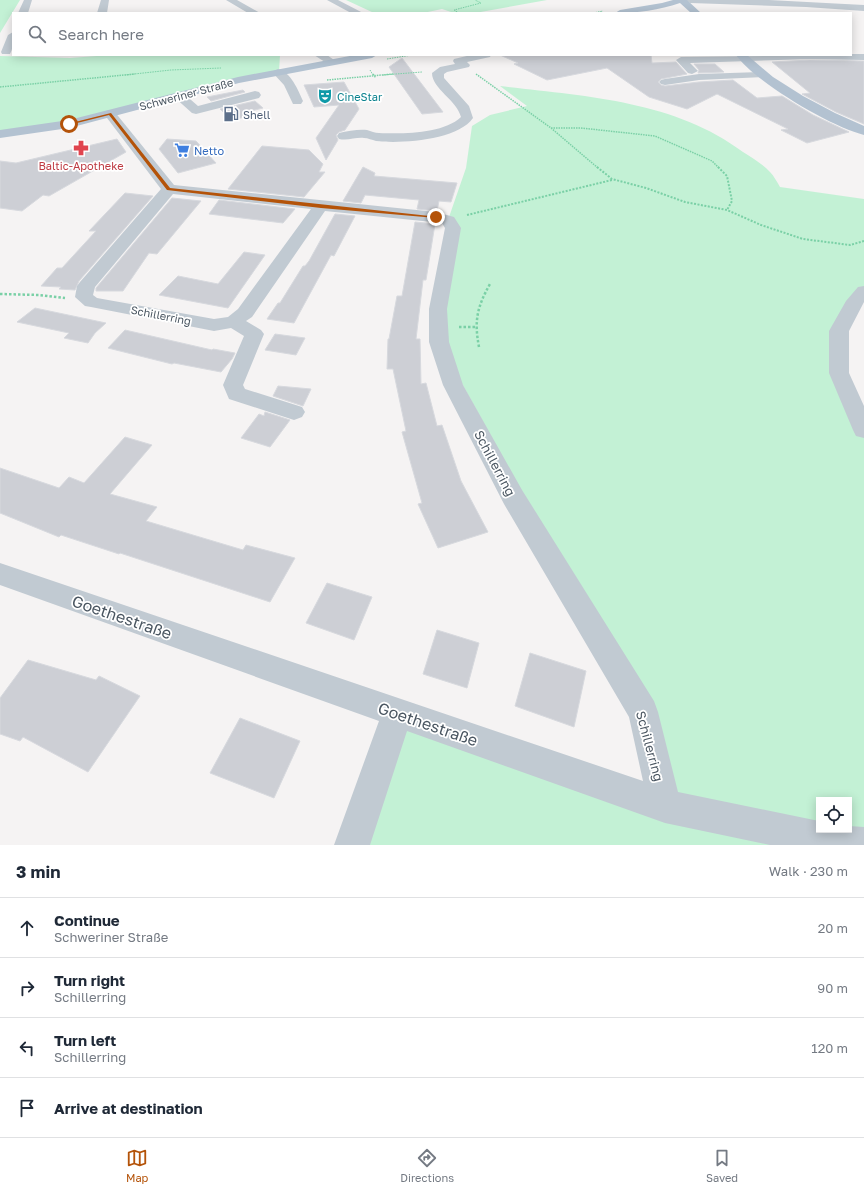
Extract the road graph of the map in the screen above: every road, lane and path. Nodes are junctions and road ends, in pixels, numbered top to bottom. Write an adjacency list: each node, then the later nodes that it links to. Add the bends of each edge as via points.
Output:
1 (28, 0): 12 (street)
2 (104, 0): 13 (street)
3 (230, 0): 14 (street)
4 (331, 0): 15 (street)
5 (476, 0): 16 (path, via 481,3 454,10)
6 (682, 0): 17 (main road); 18 (main road)
7 (690, 0): 8 (street)
8 (776, 1): 9 (street); 19 (street)
9 (824, 2): 11 (street)
10 (864, 8): 11 (street)
11 (837, 11)
12 (23, 12)
13 (102, 12)
14 (253, 12)
15 (356, 12)
16 (457, 12)
17 (626, 12)
18 (695, 12)
19 (781, 12)
20 (12, 39): 21 (street)
21 (6, 52)
22 (321, 56): 30 (street)
23 (366, 56): 30 (main road, Schweriner Straße)
24 (480, 56): 29 (street)
25 (742, 56): 26 (street); 32 (street, via 681,60); 35 (main road)
26 (809, 56): 27 (street)
27 (845, 56): 28 (street)
28 (864, 57)
29 (457, 60): 34 (street); 43 (path)
30 (332, 62): 33 (main road, Schweriner Straße)
31 (222, 68): 39 (path, via 191,68)
32 (692, 71)
33 (278, 72): 36 (main road, Schweriner Straße); 38 (street)
34 (438, 73): 38 (path, via 410,72); 46 (street, via 438,79 464,109 467,118 464,124 417,136)
35 (761, 75): 37 (street, via 699,77); 44 (main road, via 798,100)
36 (238, 80): 40 (main road, Schweriner Straße); 40 (street, via 255,95 196,110)
37 (665, 82)
38 (289, 84): 41 (street)
39 (0, 87)
40 (179, 96): 42 (main road, Schweriner Straße)
41 (297, 101)
42 (110, 114): 45 (main road, Schweriner Straße, via 46,128); 48 (street)
43 (551, 128): 47 (path); 50 (path, via 581,128 655,136 692,151 712,161 727,176 732,201)
44 (864, 131)
45 (0, 134)
46 (344, 136)
47 (612, 180): 50 (path, via 646,188 685,202); 51 (path)
48 (169, 189): 49 (street); 55 (street, via 86,286)
49 (321, 206): 51 (street); 57 (street, via 245,313)
50 (727, 210): 52 (path, via 760,225 803,239 850,245)
51 (448, 220): 63 (street, Schillerring, via 453,228 438,309 439,342 453,385 513,497 642,712)
52 (864, 241)
53 (490, 284): 58 (path, via 479,304 475,327)
54 (0, 294): 55 (path, via 68,299)
55 (84, 297): 57 (street, Schillerring, via 91,302 214,325)
56 (860, 302): 60 (street, via 839,331 839,373)
57 (234, 322): 59 (street, via 254,334 233,385 236,394)
58 (479, 347)
59 (294, 412)
60 (864, 430)
61 (0, 574): 62 (street, Goethestraße)
62 (397, 713): 63 (street, Goethestraße); 64 (street)
63 (665, 806): 65 (street, Goethestraße, via 843,843)
64 (352, 845)
65 (864, 845)

